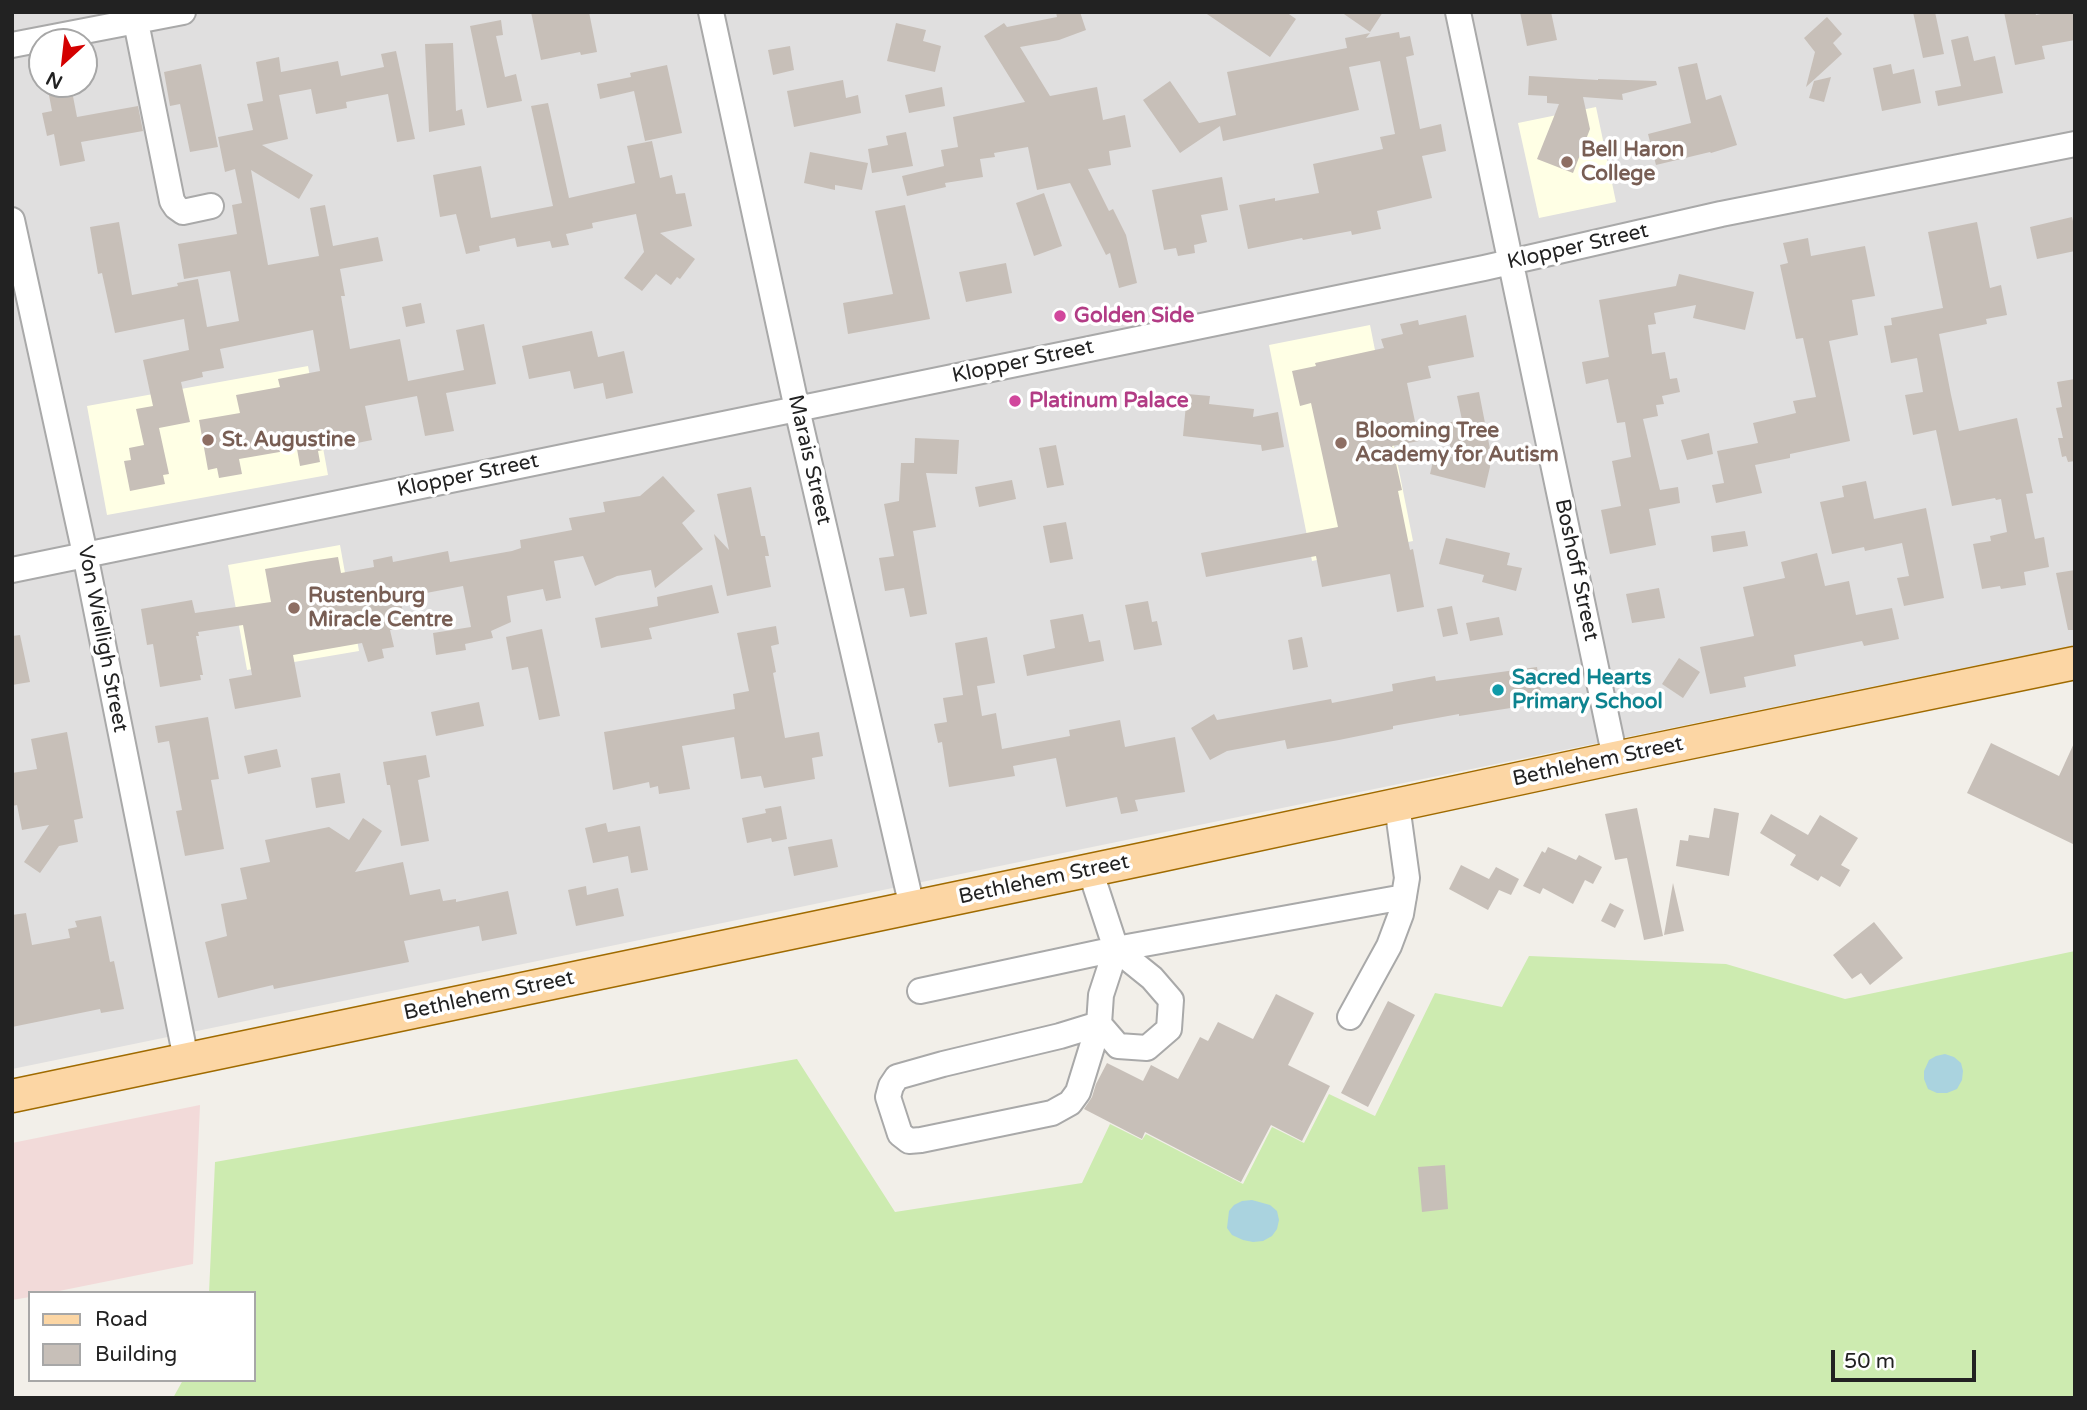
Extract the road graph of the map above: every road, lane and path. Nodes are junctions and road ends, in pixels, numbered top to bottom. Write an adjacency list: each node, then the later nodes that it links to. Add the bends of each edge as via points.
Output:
1 (183, 12): 4 (street)
2 (711, 12): 10 (street, Marais Street)
3 (1458, 12): 9 (street, Boshoff Street)
4 (136, 22): 5 (street); 7 (street, via 172,201 183,212)
5 (12, 45)
6 (2075, 144): 9 (street, Klopper Street, via 1721,214)
7 (211, 206)
8 (12, 220): 11 (street, Von Wielligh Street)
9 (1511, 262): 10 (street, Klopper Street); 14 (street, Boshoff Street)
10 (797, 409): 11 (street, Klopper Street); 18 (street, Marais Street)
11 (85, 554): 12 (street, Klopper Street); 23 (street, Von Wielligh Street)
12 (12, 570)
13 (2075, 663): 14 (main road, Bethlehem Street)
14 (1615, 758): 15 (main road, Bethlehem Street)
15 (1397, 805): 16 (main road, Bethlehem Street); 17 (street, via 1407,878)
16 (1090, 870): 18 (main road, Bethlehem Street); 19 (street)
17 (1404, 897): 19 (street); 21 (street, via 1389,946)
18 (912, 907): 23 (main road, Bethlehem Street)
19 (1116, 949): 20 (street); 22 (street, via 1101,995); 22 (street, via 1171,1000 1169,1029 1147,1048 1118,1046)
20 (920, 991)
21 (1350, 1017)
22 (1099, 1024): 22 (street, via 897,1077 888,1097 900,1134 909,1141 921,1140 1052,1113 1070,1103 1078,1092)
23 (186, 1059): 24 (main road, Bethlehem Street)
24 (12, 1096)

